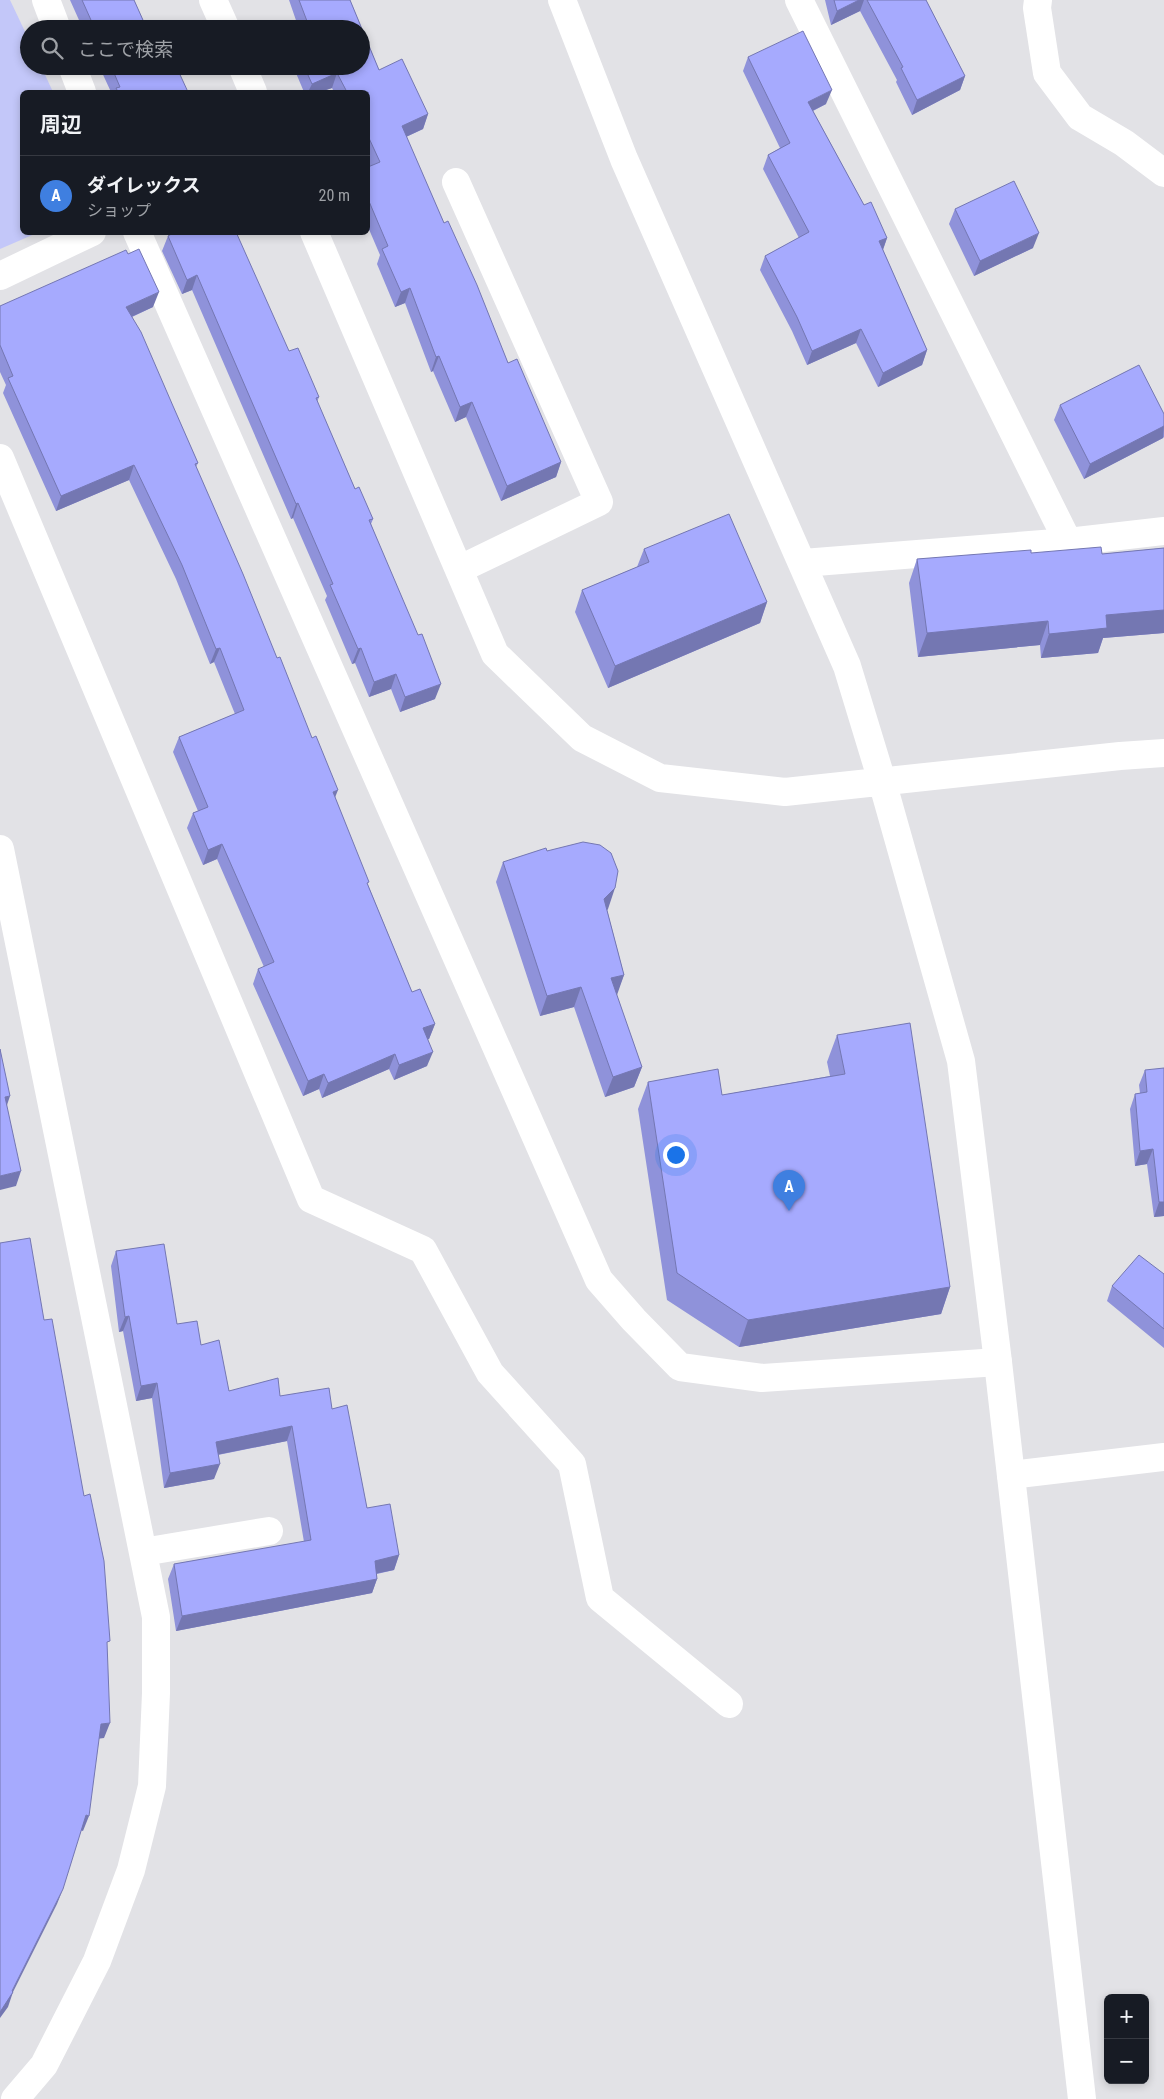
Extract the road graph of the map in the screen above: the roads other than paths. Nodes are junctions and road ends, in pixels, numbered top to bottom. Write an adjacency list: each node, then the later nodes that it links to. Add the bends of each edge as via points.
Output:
1 (46, 0): 6 (street)
2 (213, 0): 7 (street)
3 (562, 0): 21 (street, via 624,159)
4 (799, 0): 20 (street)
5 (1038, 0): 12 (street, via 1047,73 1080,117 1124,142)
6 (54, 20)
7 (222, 20)
8 (75, 75): 10 (street)
9 (246, 75): 11 (street)
10 (81, 90)
11 (253, 90)
12 (1164, 173)
13 (456, 182): 22 (street, via 599,502)
14 (86, 235): 17 (street)
15 (138, 235): 26 (street, via 599,1280 680,1367 762,1378)
16 (315, 235): 22 (street)
17 (0, 276)
18 (0, 458): 31 (street, via 311,1199 423,1250 490,1373 572,1464 600,1598)
19 (1164, 531): 20 (street)
20 (1068, 542): 21 (street)
21 (803, 563): 24 (street, via 847,666)
22 (460, 569): 24 (street, via 495,654 582,738 660,778 784,792)
23 (1164, 753): 24 (street)
24 (882, 781): 26 (street, via 961,1061)
25 (0, 849): 30 (street)
26 (998, 1362): 28 (street)
27 (1164, 1458): 28 (street)
28 (1011, 1475): 33 (street)
29 (269, 1531): 30 (street)
30 (142, 1552): 32 (street, via 156,1617 152,1786 131,1870 97,1961 44,2065)
31 (729, 1704)
32 (15, 2099)
33 (1082, 2099)

